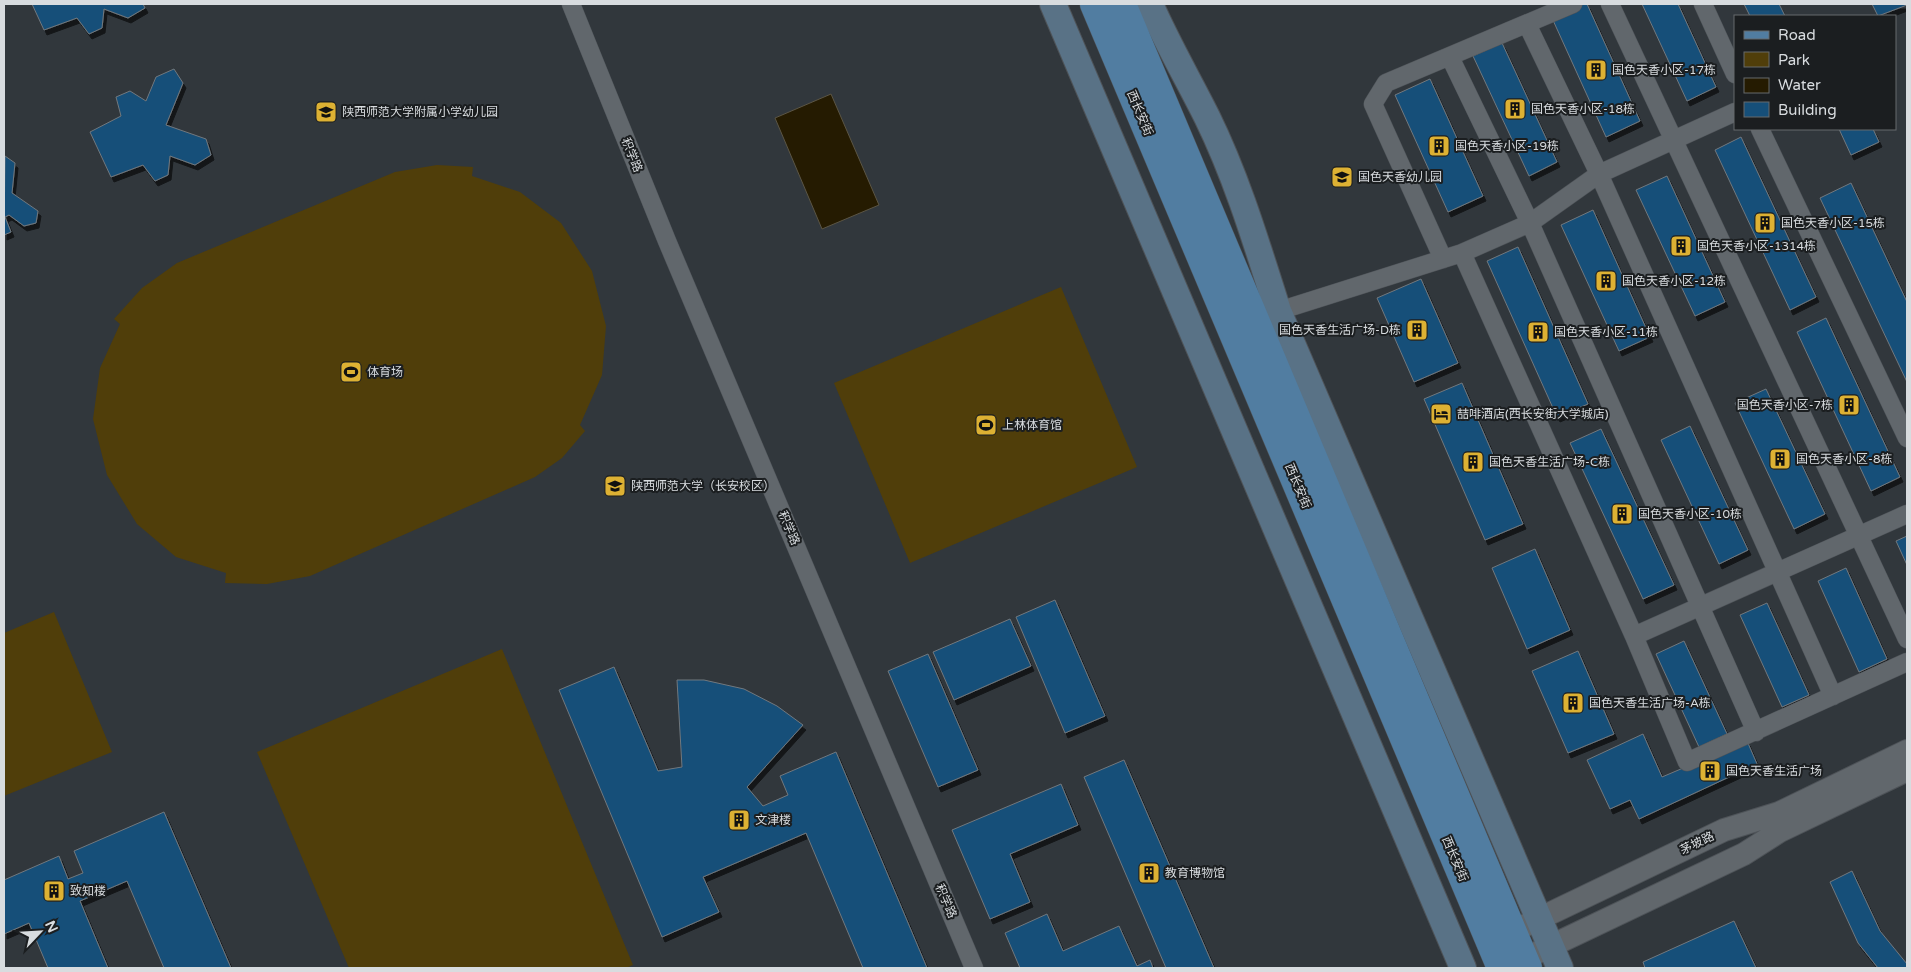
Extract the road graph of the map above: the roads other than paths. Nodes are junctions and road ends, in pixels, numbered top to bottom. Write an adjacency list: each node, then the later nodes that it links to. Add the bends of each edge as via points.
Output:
1 (572, 4): 38 (street, 积学路, via 667,241)
2 (1053, 4): 39 (main road)
3 (1094, 4): 35 (main road, 西长安街)
4 (1122, 4): 19 (main road, 西长安街)
5 (1150, 4): 19 (main road, via 1208,118 1250,222)
6 (1573, 4): 9 (street)
7 (1610, 4): 14 (street)
8 (1703, 4): 11 (street)
9 (1527, 24): 10 (street); 15 (street)
10 (1450, 57): 16 (street); 18 (street, via 1386,83 1373,104)
11 (1734, 72)
12 (1734, 112): 14 (street)
13 (1760, 130): 20 (street)
14 (1672, 140): 15 (street); 22 (street)
15 (1599, 174): 16 (street); 23 (street)
16 (1530, 223): 17 (street); 24 (street)
17 (1462, 253): 18 (street); 25 (street)
18 (1443, 259): 19 (street)
19 (1266, 314): 33 (main road); 35 (main road, 西长安街)
20 (1907, 438)
21 (1907, 514): 22 (street)
22 (1860, 536): 23 (street); 26 (street)
23 (1778, 572): 24 (street); 28 (street)
24 (1700, 605): 25 (street); 29 (street)
25 (1634, 636): 29 (street, via 1687,762)
26 (1907, 639)
27 (1907, 662): 28 (street)
28 (1833, 696): 29 (street)
29 (1756, 732)
30 (1907, 752): 32 (street, 茅坡路, via 1779,813 1724,830)
31 (1907, 770): 34 (street)
32 (1593, 893): 33 (street, 茅坡路); 34 (street)
33 (1538, 919): 35 (street, 茅坡路); 36 (main road)
34 (1606, 920): 36 (street)
35 (1501, 936): 37 (main road, 西长安街)
36 (1556, 957): 37 (street)
37 (1514, 966)
38 (974, 968)
39 (1463, 968)

